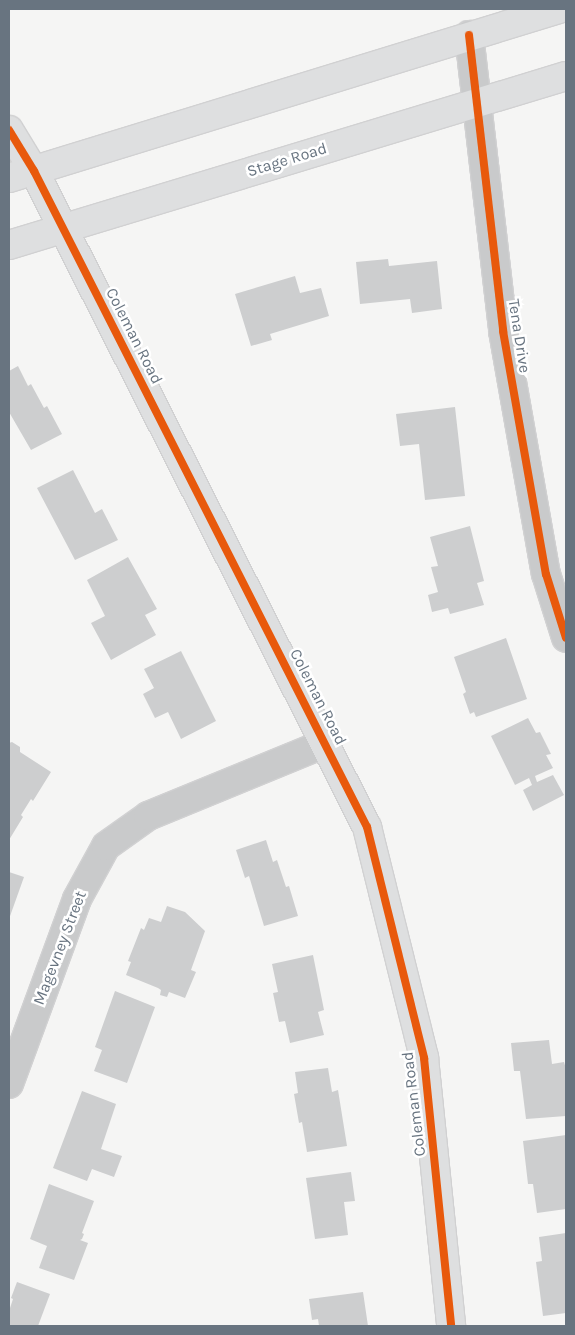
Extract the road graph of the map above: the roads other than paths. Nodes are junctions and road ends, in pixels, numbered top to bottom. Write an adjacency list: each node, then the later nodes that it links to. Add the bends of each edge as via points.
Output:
1 (559, 9): 2 (main road)
2 (469, 35): 4 (street, Tena Drive); 6 (main road)
3 (566, 76): 4 (main road, Stage Road)
4 (477, 102): 7 (main road, Stage Road); 9 (street, Tena Drive, via 503,331 546,574)
5 (9, 130): 6 (main road, Coleman Road)
6 (21, 174): 7 (main road, Coleman Road)
7 (64, 229): 8 (main road, Stage Road); 10 (main road, Coleman Road)
8 (9, 245)
9 (566, 638)
10 (326, 743): 11 (street, Magevney Street, via 148,816 106,846 77,900); 12 (main road, Coleman Road, via 367,826 424,1058)
11 (9, 1084)
12 (451, 1326)

